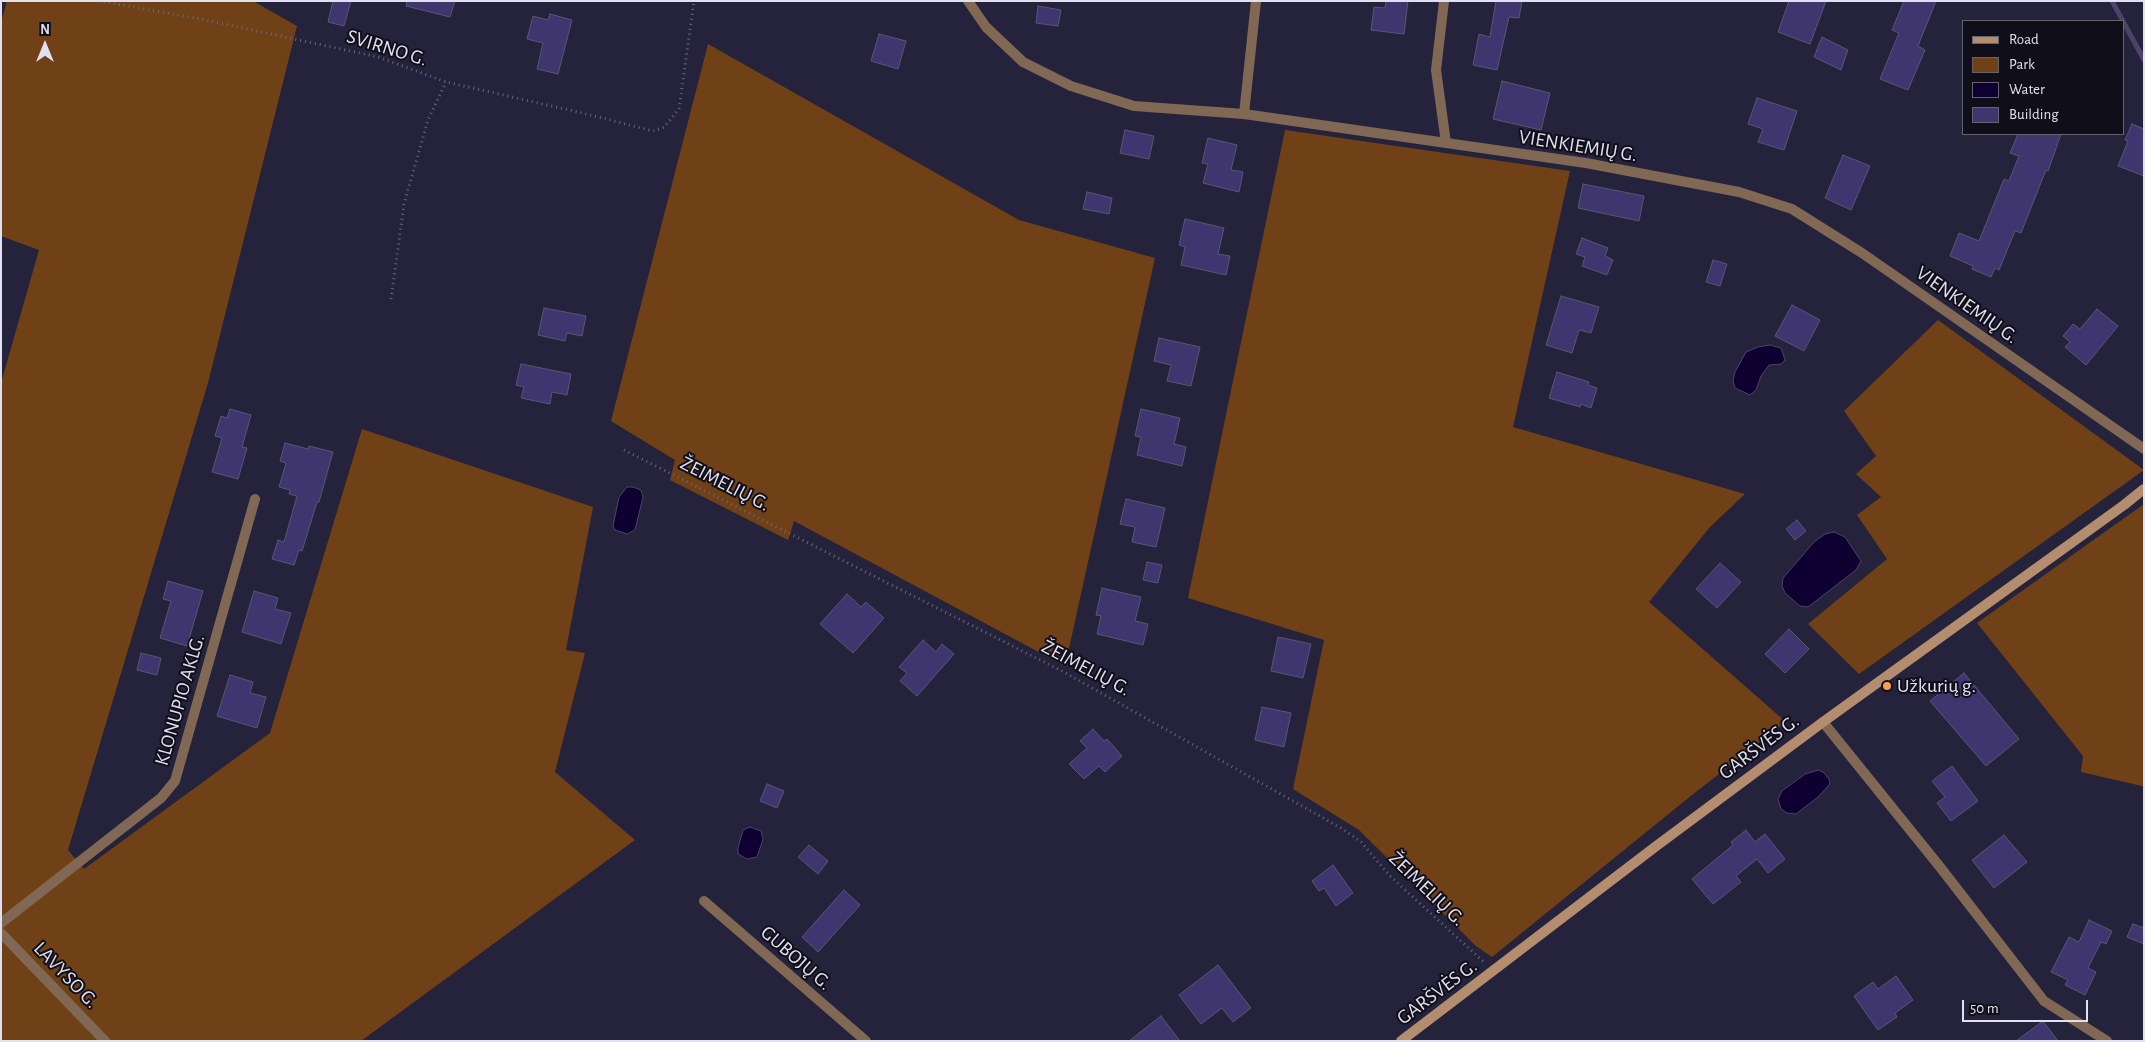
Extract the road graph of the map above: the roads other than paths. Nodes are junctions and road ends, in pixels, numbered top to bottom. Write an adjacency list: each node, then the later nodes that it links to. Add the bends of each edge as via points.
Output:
1 (968, 1): 4 (street, VIENKIEMIŲ G., via 986,27 1023,62 1071,86 1134,106)
2 (1256, 1): 4 (street)
3 (1444, 1): 5 (street, via 1436,70)
4 (1244, 114): 5 (street, VIENKIEMIŲ G.)
5 (1446, 143): 6 (street, VIENKIEMIŲ G., via 1617,168 1739,192 1792,209 1862,253)
6 (2144, 449)
7 (2144, 489): 9 (main road, GARŠVĖS G.)
8 (255, 499): 11 (street, KLONUPIO AKLG., via 175,781 161,798)
9 (1823, 722): 13 (main road, GARŠVĖS G., via 1654,847); 17 (street, via 2044,1001)
10 (704, 901): 15 (street, GUBOJŲ G.)
11 (1, 923)
12 (1, 933): 14 (street, LAVYSO G.)
13 (1412, 1037): 16 (main road, GARŠVĖS G.)
14 (105, 1041)
15 (866, 1041)
16 (1401, 1041)
17 (2107, 1041)

